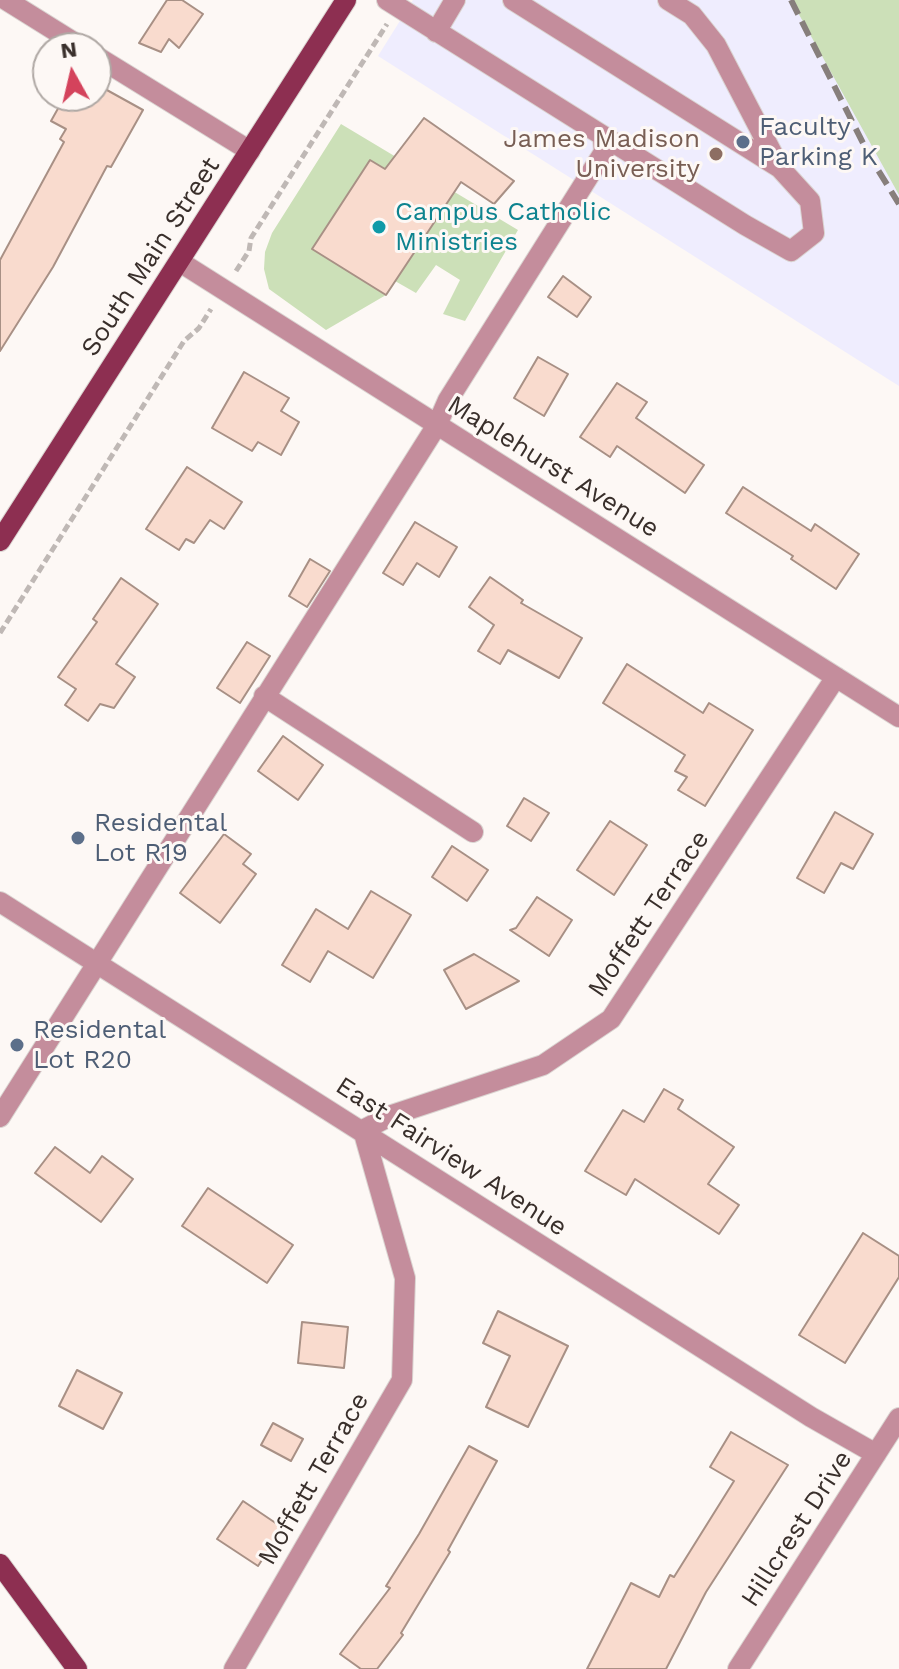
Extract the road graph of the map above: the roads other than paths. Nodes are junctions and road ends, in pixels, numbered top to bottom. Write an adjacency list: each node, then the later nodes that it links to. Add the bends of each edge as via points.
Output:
1 (6, 0): 7 (street)
2 (346, 0): 11 (main road, South Main Street)
3 (455, 0): 8 (street)
4 (513, 0): 12 (street)
5 (668, 0): 12 (street, via 692,15 716,45)
6 (392, 4): 8 (street)
7 (57, 32)
8 (436, 32): 10 (street)
9 (112, 66): 11 (street)
10 (603, 136): 12 (street, via 791,251 814,233 813,223 810,201); 14 (street, via 604,152)
11 (250, 151): 13 (main road, South Main Street)
12 (780, 168)
13 (180, 262): 14 (street, Maplehurst Avenue); 15 (main road, South Main Street)
14 (437, 425): 16 (street, Maplehurst Avenue); 17 (street)
15 (0, 541)
16 (836, 677): 18 (street, Maplehurst Avenue); 23 (street, Moffett Terrace, via 611,1019 543,1065 392,1115)
17 (264, 696): 19 (street); 21 (street)
18 (899, 717)
19 (473, 832)
20 (0, 902): 21 (street, East Fairview Avenue)
21 (97, 964): 22 (street); 23 (street, East Fairview Avenue)
22 (0, 1117)
23 (363, 1130): 25 (street, East Fairview Avenue); 28 (street, Moffett Terrace, via 405,1278 402,1380)
24 (899, 1418): 25 (street, Hillcrest Drive)
25 (876, 1454): 29 (street, Hillcrest Drive)
26 (0, 1564): 27 (main road)
27 (77, 1669)
28 (234, 1669)
29 (738, 1669)

